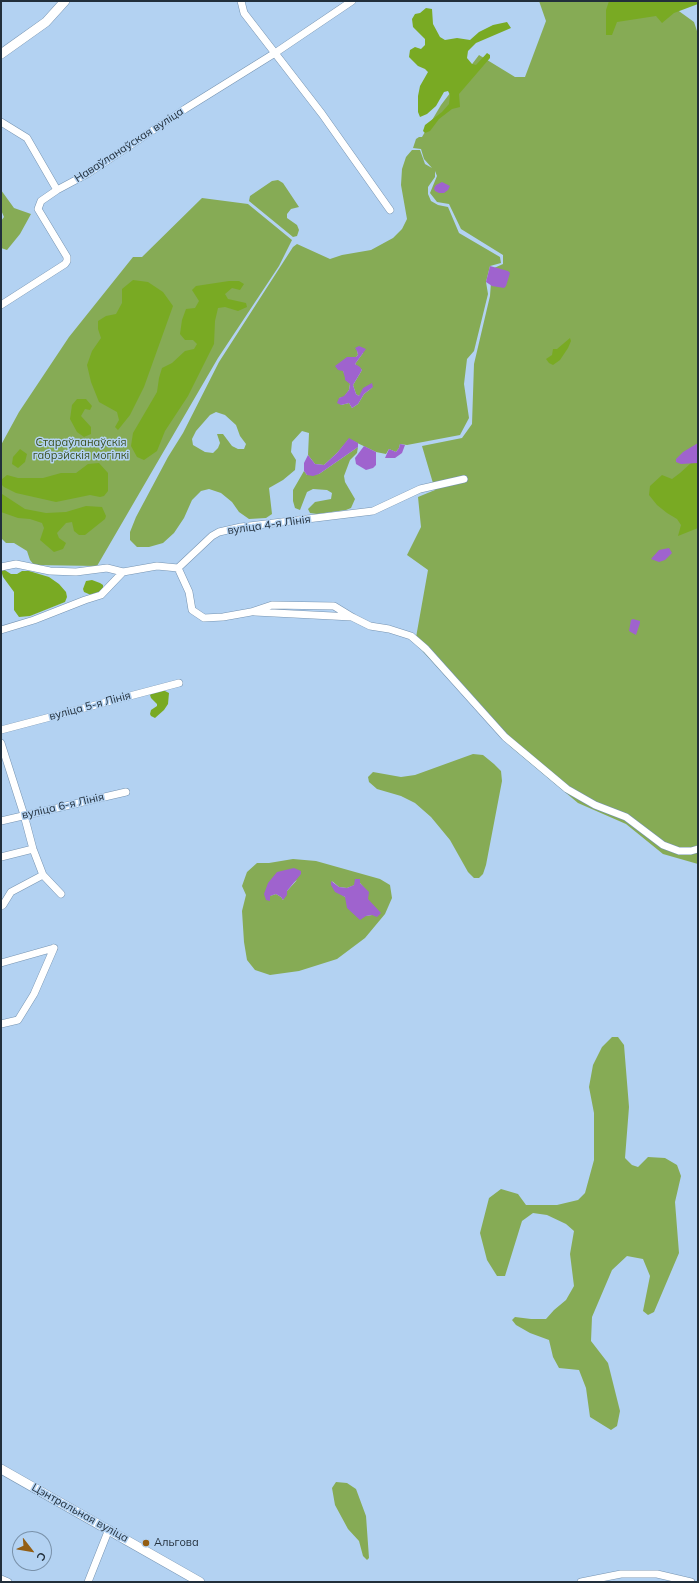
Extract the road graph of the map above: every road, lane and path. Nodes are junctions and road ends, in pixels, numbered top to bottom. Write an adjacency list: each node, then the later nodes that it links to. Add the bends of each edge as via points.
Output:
1 (65, 1): 5 (street, via 46,22)
2 (241, 1): 4 (street, via 244,13)
3 (352, 1): 4 (street, Наваўланаўская вуліца)
4 (275, 53): 7 (street, Наваўланаўская вуліца, via 87,174); 8 (street, via 340,138)
5 (1, 54)
6 (1, 122): 7 (street, via 27,138)
7 (57, 190): 9 (street, Наваўланаўская вуліца, via 41,201 38,209 67,260 65,264)
8 (390, 210)
9 (1, 305)
10 (464, 479): 12 (street, вуліца 4-я Лінія, via 420,489 373,511 241,527 220,532 212,536)
11 (1, 567): 13 (street, via 16,564 50,571 76,572 107,568)
12 (178, 568): 13 (street, via 157,566); 14 (street, via 189,592 192,610 204,618)
13 (123, 572): 16 (street, via 101,594)
14 (251, 612): 15 (street); 15 (street, via 272,605 334,606)
15 (352, 618): 24 (street, via 370,626 411,636 426,649 505,737 567,789 595,805 626,817 663,845 679,851)
16 (1, 630)
17 (178, 683): 18 (street, вуліца 5-я Лінія)
18 (1, 730)
19 (1, 743): 21 (street)
20 (126, 792): 21 (street, вуліца 6-я Лінія)
21 (24, 815): 22 (street, вуліца 6-я Лінія); 23 (street)
22 (1, 821)
23 (33, 849): 25 (street); 26 (street)
24 (698, 849)
25 (1, 857)
26 (43, 875): 27 (street); 28 (street, via 11,892)
27 (61, 894)
28 (1, 906)
29 (1, 963): 30 (street, via 54,948 34,994 18,1020)
30 (1, 1024)
31 (1, 1469): 32 (street, Цэнтральная вуліца)
32 (109, 1529): 35 (street); 36 (street, Цэнтральная вуліца)
33 (1, 1579): 34 (street)
34 (8, 1582)
35 (88, 1582)
36 (200, 1582)
37 (581, 1582): 38 (street, via 621,1574 657,1574)
38 (691, 1582)

